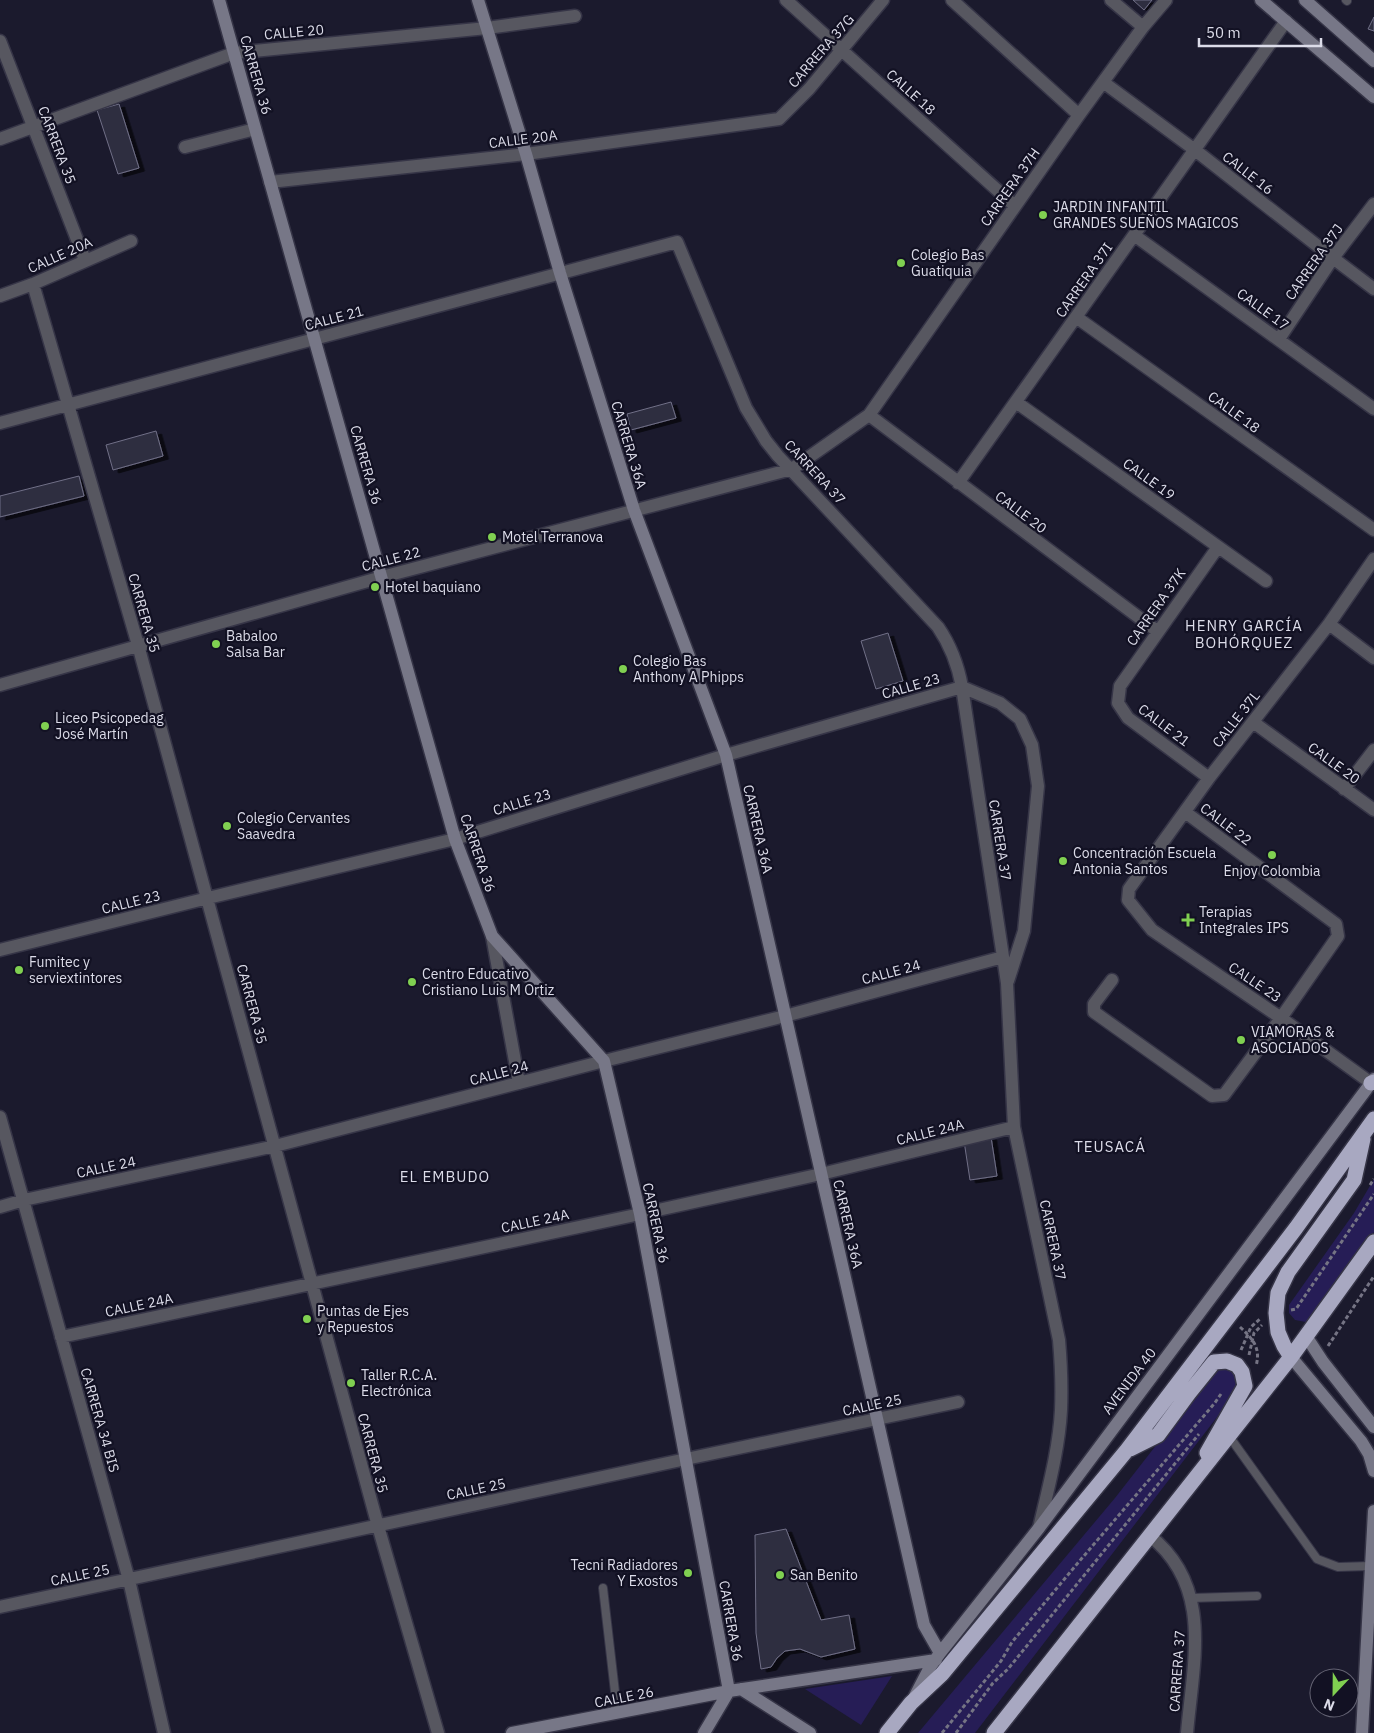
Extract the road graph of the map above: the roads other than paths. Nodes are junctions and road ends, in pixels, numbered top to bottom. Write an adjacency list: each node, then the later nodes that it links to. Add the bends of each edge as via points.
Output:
1 (219, 0): 16 (street, CARRERA 36)
2 (478, 0): 13 (street)
3 (786, 0): 15 (street, CALLE 18)
4 (884, 0): 15 (street, CARRERA 37G)
5 (952, 0): 20 (street)
6 (1111, 0): 12 (street)
7 (1166, 0): 12 (street, CARRERA 37H)
8 (1261, 0): 11 (street)
9 (1305, 0): 17 (street)
10 (574, 16): 13 (street, CALLE 20)
11 (1286, 21): 19 (street); 26 (street, CARRERA 37I)
12 (1143, 27): 18 (street, CARRERA 37H)
13 (487, 28): 16 (street, CALLE 20); 27 (street, CARRERA 36A)
14 (0, 41): 22 (street, CARRERA 35)
15 (842, 50): 21 (street, CARRERA 37G); 30 (street, CALLE 18)
16 (234, 53): 22 (street, CALLE 20); 23 (street, CARRERA 36)
17 (1374, 61)
18 (1103, 82): 20 (street, CARRERA 37H); 26 (street, CALLE 16)
19 (1374, 97)
20 (1079, 115): 30 (street, CARRERA 37H)
21 (780, 120): 27 (street, CALLE 20A)
22 (33, 126): 24 (street, CALLE 20); 35 (street, CARRERA 35)
23 (255, 129): 25 (street); 28 (street, CARRERA 36)
24 (0, 139)
25 (185, 147)
26 (1194, 150): 31 (street, CARRERA 37I); 34 (street, CALLE 16)
27 (526, 154): 28 (street, CALLE 20A); 36 (street, CARRERA 36A)
28 (270, 182): 41 (street, CARRERA 36)
29 (1374, 204): 34 (street, CARRERA 37J)
30 (1015, 206): 46 (street, CARRERA 37H)
31 (1134, 235): 40 (street, CARRERA 37I); 42 (street, CALLE 17)
32 (131, 241): 35 (street, CALLE 20A)
33 (677, 242): 36 (street, CALLE 21); 48 (street, CARRERA 37, via 746,408 766,441)
34 (1333, 258): 38 (street, CALLE 16); 42 (street, CARRERA 37J)
35 (85, 260): 37 (street, CALLE 20A)
36 (560, 273): 41 (street, CALLE 21); 50 (street, CARRERA 36A)
37 (32, 284): 39 (street, CALLE 20A); 44 (street, CARRERA 35)
38 (1374, 288)
39 (0, 296)
40 (1076, 317): 43 (street, CARRERA 37I); 51 (street, CALLE 18)
41 (314, 339): 44 (street, CALLE 21); 54 (street, CARRERA 36)
42 (1279, 339): 45 (street, CALLE 17)
43 (1016, 402): 49 (street, CARRERA 37I); 52 (street, CALLE 19)
44 (67, 405): 47 (street, CALLE 21); 58 (street, CARRERA 35)
45 (1374, 409)
46 (869, 416): 48 (street, CARRERA 37H); 49 (street, CALLE 20)
47 (0, 423)
48 (792, 469): 50 (street, CALLE 22); 62 (street, CARRERA 37, via 938,627 956,662)
49 (958, 483): 57 (street, CALLE 20)
50 (634, 510): 54 (street, CALLE 22); 65 (street, CARRERA 36A)
51 (1374, 530)
52 (1218, 547): 55 (street, CALLE 19); 57 (street, CARRERA 37K)
53 (1374, 559): 56 (street, CALLE 37L)
54 (382, 577): 58 (street, CALLE 22); 70 (street, CARRERA 36)
55 (1266, 581)
56 (1328, 624): 59 (street); 63 (street, CALLE 37L)
57 (1157, 632): 61 (street, CARRERA 37K)
58 (138, 645): 60 (street, CALLE 22); 71 (street, CARRERA 35)
59 (1374, 658)
60 (0, 685)
61 (1120, 686): 66 (street, CALLE 21, via 1118,703 1128,718)
62 (962, 687): 65 (street, CALLE 23); 75 (street, CARRERA 37); 77 (street, via 1000,704 1020,719 1032,745 1038,786 1024,931)
63 (1253, 722): 66 (street, CALLE 37L); 67 (street, CALLE 20)
64 (1374, 750): 67 (street)
65 (726, 755): 70 (street, CALLE 23); 78 (street, CARRERA 36A)
66 (1209, 778): 69 (street, CALLE 37L)
67 (1344, 789): 68 (street, CALLE 20)
68 (1374, 810)
69 (1185, 812): 72 (street, CALLE 37L, via 1129,889); 79 (street, CALLE 22, via 1336,924 1338,936)
70 (455, 839): 71 (street, CALLE 23); 73 (street, CARRERA 36)
71 (208, 898): 74 (street, CALLE 23); 87 (street, CARRERA 35)
72 (1128, 900): 79 (street, CALLE 23, via 1152,930)
73 (492, 936): 80 (street, CARRERA 36); 82 (street)
74 (0, 950)
75 (1003, 957): 77 (street, CARRERA 37); 78 (street, CALLE 24)
76 (1112, 980): 79 (street, via 1094,1004 1094,1012 1212,1096 1224,1095)
77 (1007, 982): 85 (street, CARRERA 37)
78 (785, 1016): 80 (street, CALLE 24); 88 (street, CARRERA 36A)
79 (1281, 1018): 81 (street, CALLE 23)
80 (604, 1061): 82 (street, CALLE 24); 91 (street, CARRERA 36)
81 (1373, 1081): 107 (street, AVENIDA 40)
82 (519, 1083): 87 (street, CALLE 24)
83 (0, 1117): 89 (street, CARRERA 34 BIS)
84 (1374, 1119): 86 (highway, AVENIDA 40)
85 (1014, 1127): 88 (street, CALLE 24A); 107 (street, CARRERA 37, via 1061,1363 1058,1434)
86 (1364, 1133): 96 (highway, via 1354,1180 1288,1272 1278,1293 1278,1332); 101 (highway, AVENIDA 40)
87 (275, 1146): 89 (street, CALLE 24); 93 (street, CARRERA 35)
88 (821, 1174): 91 (street, CALLE 24A); 98 (street, CARRERA 36A)
89 (24, 1200): 90 (street, CALLE 24); 95 (street, CARRERA 34 BIS)
90 (0, 1207)
91 (640, 1214): 93 (street, CALLE 24A); 102 (street, CARRERA 36)
92 (1374, 1242): 94 (highway)
93 (312, 1283): 95 (street, CALLE 24A); 106 (street, CARRERA 35)
94 (1306, 1336): 96 (highway); 99 (street)
95 (61, 1337): 110 (street, CARRERA 34 BIS)
96 (1291, 1357): 100 (highway); 104 (street, via 1361,1440)
97 (958, 1402): 98 (street, CALLE 25)
98 (877, 1419): 102 (street, CALLE 25); 115 (street, CARRERA 36A, via 924,1625)
99 (1374, 1427)
100 (1230, 1436): 103 (highway); 109 (lane, via 1317,1559 1338,1567)
101 (1128, 1450): 103 (highway, via 1158,1435 1214,1362 1227,1360 1239,1369 1244,1386 1211,1444); 117 (highway, AVENIDA 40, via 942,1674)
102 (686, 1459): 106 (street, CALLE 25); 116 (street, CARRERA 36)
103 (1203, 1469): 108 (highway)
104 (1374, 1471)
105 (1374, 1510): 109 (street)
106 (378, 1526): 110 (street, CALLE 25); 121 (street, CARRERA 35)
107 (1039, 1528): 115 (street, AVENIDA 40)
108 (1149, 1535): 113 (street, CARRERA 37, via 1173,1558); 125 (highway)
109 (1371, 1571): 127 (street)
110 (129, 1580): 114 (street, CALLE 25); 120 (street, CARRERA 34 BIS)
111 (603, 1588): 118 (lane)
112 (1257, 1596): 113 (lane)
113 (1191, 1598): 126 (street, CARRERA 37, via 1196,1643)
114 (0, 1607)
115 (938, 1657): 116 (street, CALLE 26); 117 (street, AVENIDA 40)
116 (735, 1690): 118 (street, CALLE 26); 122 (street); 123 (street)
117 (911, 1703): 124 (highway, AVENIDA 40)
118 (615, 1714): 119 (street, CALLE 26)
119 (519, 1732)
120 (164, 1733)
121 (438, 1733)
122 (704, 1733)
123 (810, 1733)
124 (887, 1733)
125 (994, 1733)
126 (1187, 1733)
127 (1362, 1733)

